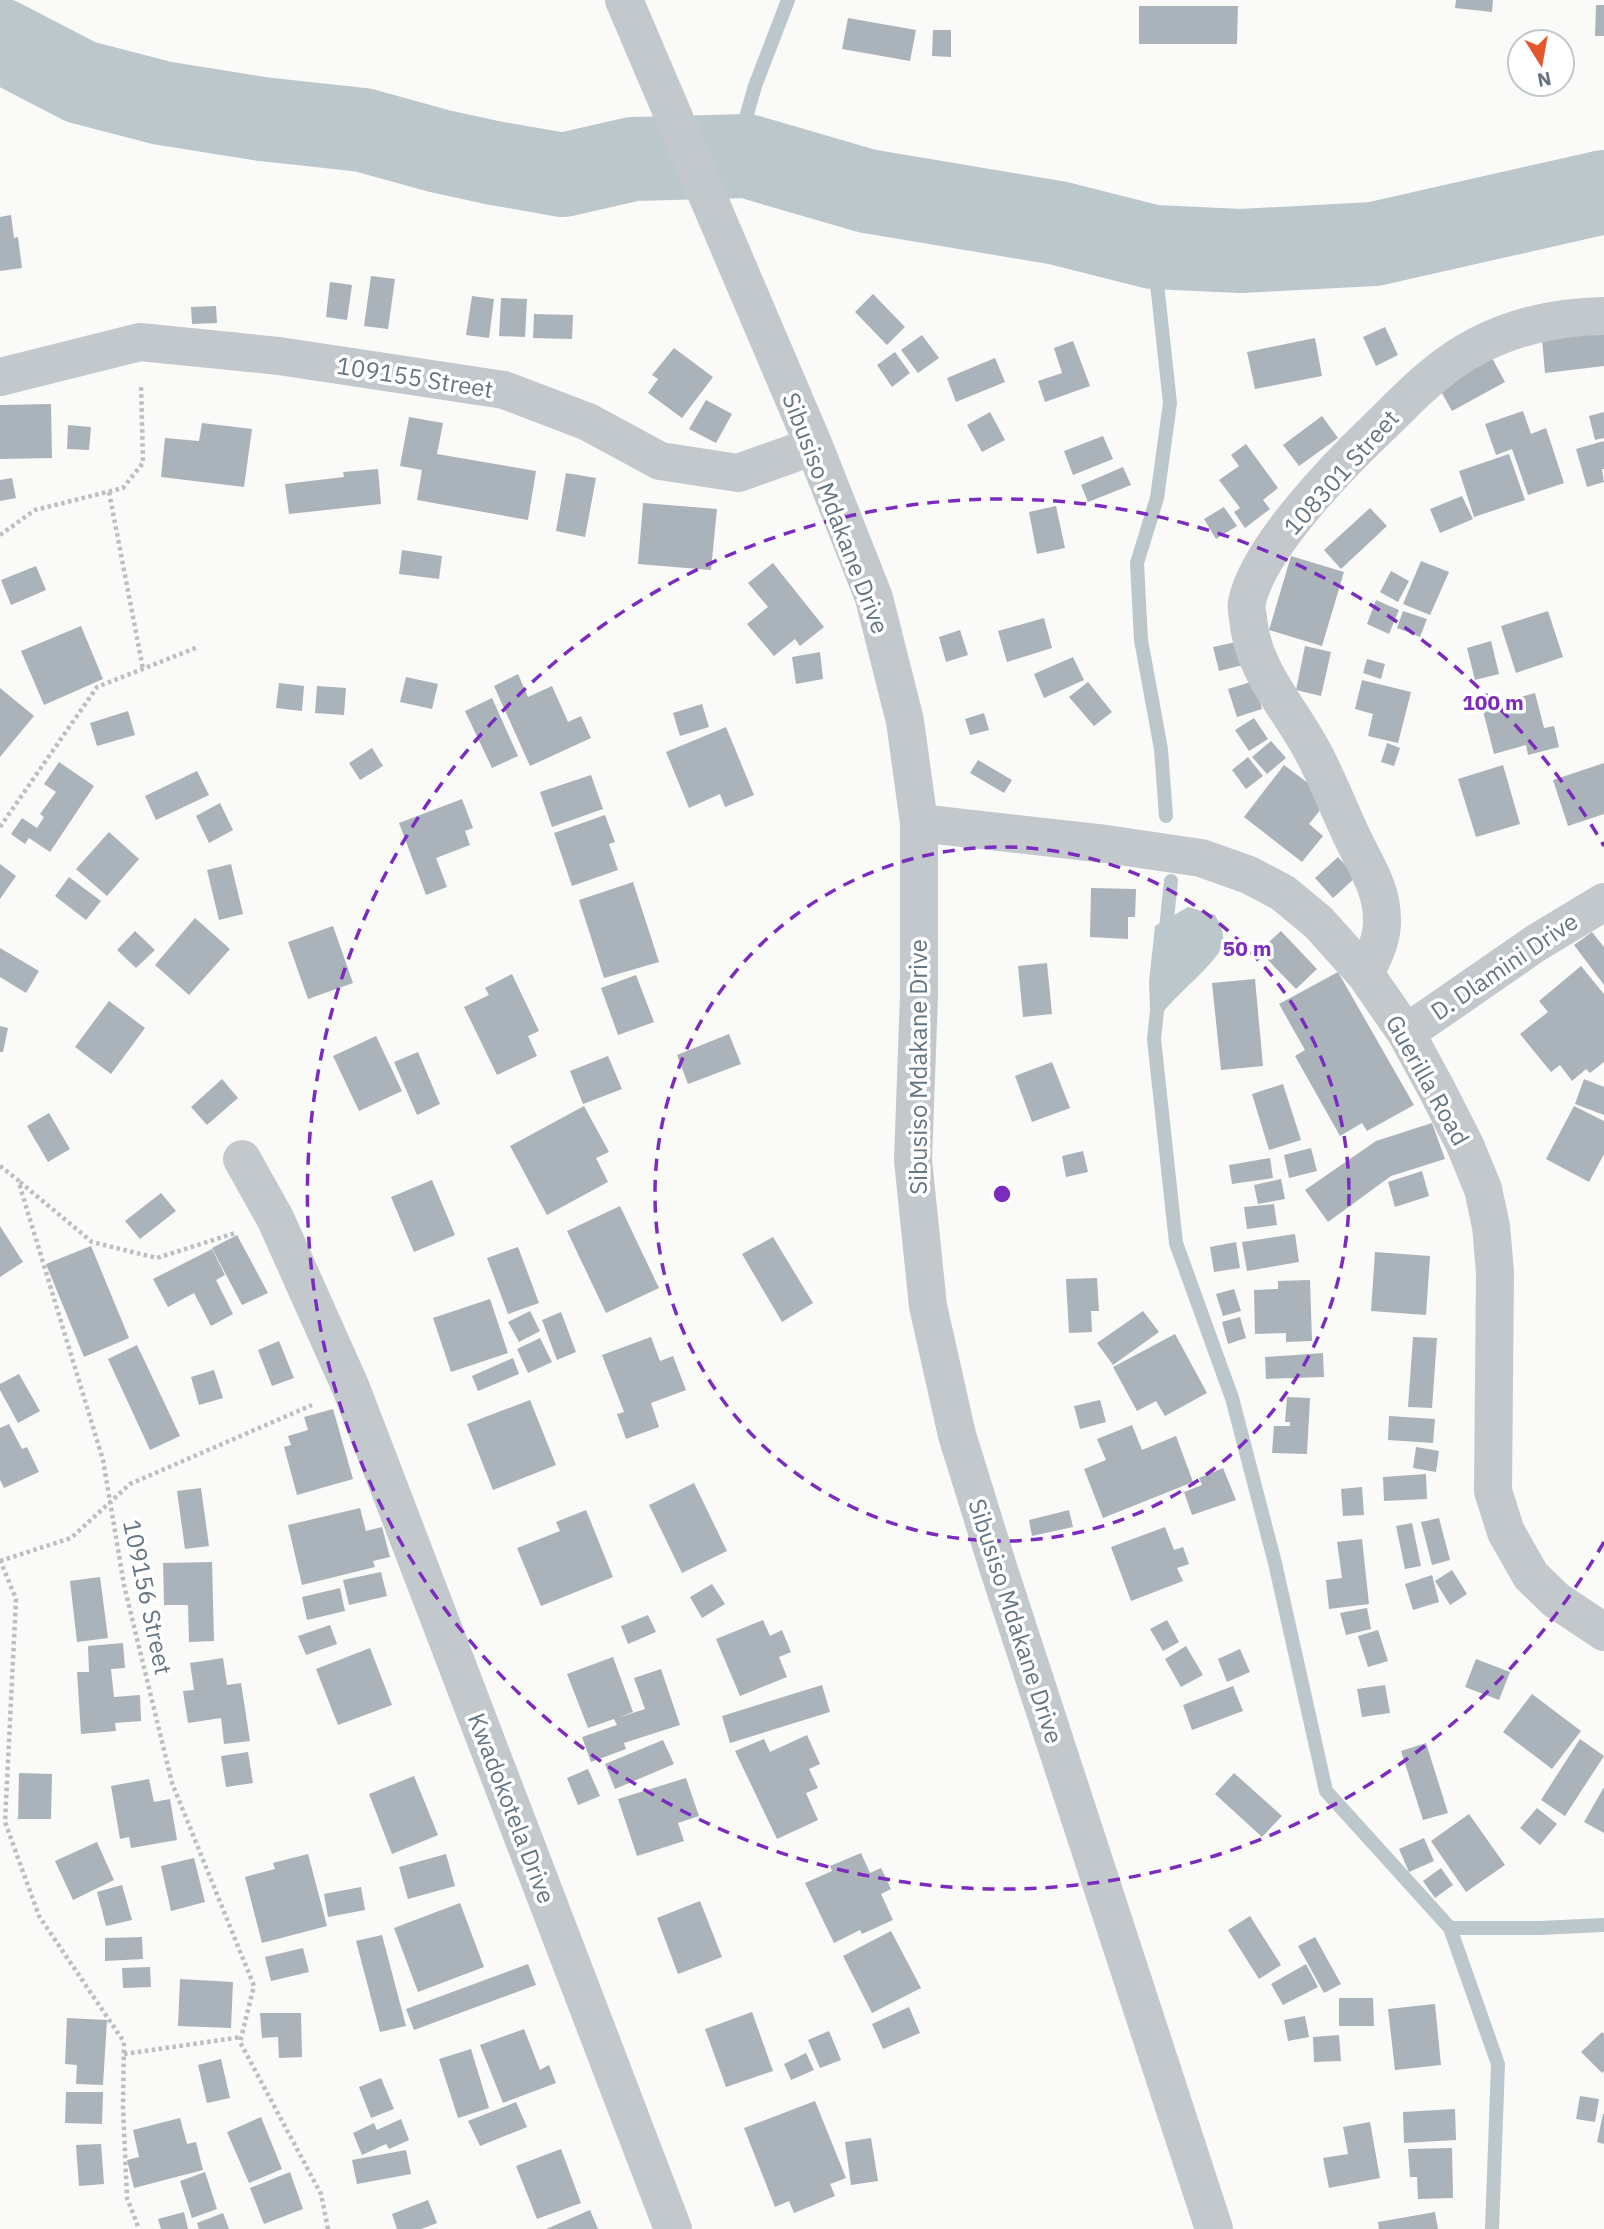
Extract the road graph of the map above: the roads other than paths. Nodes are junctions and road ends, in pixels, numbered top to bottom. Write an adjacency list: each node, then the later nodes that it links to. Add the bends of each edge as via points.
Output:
1 (624, 0): 4 (street, Sibusiso Mdakane Drive)
2 (1604, 316): 7 (street, 108301 Street, via 1510,330 1469,350 1434,375 1355,450 1295,516 1259,571 1247,603 1249,634 1258,661 1313,751 1379,895 1379,943)
3 (0, 377): 4 (street, 109155 Street, via 140,342 279,356 504,390 588,422 660,461 737,472)
4 (814, 446): 5 (street, Sibusiso Mdakane Drive, via 874,598 905,722)
5 (919, 823): 7 (street, Guerilla Road, via 1201,858 1283,893 1318,922); 12 (street, Sibusiso Mdakane Drive, via 913,1160 928,1306 957,1435)
6 (1604, 902): 8 (street, D. Dlamini Drive)
7 (1365, 974): 8 (street, Guerilla Road)
8 (1406, 1033): 10 (street, Guerilla Road, via 1465,1145 1483,1189 1491,1226 1495,1272 1493,1491 1506,1532 1531,1576 1556,1600)
9 (243, 1159): 11 (street, Kwadokotela Drive, via 276,1220 351,1388)
10 (1604, 1632)
11 (673, 2229)
12 (1214, 2229)

